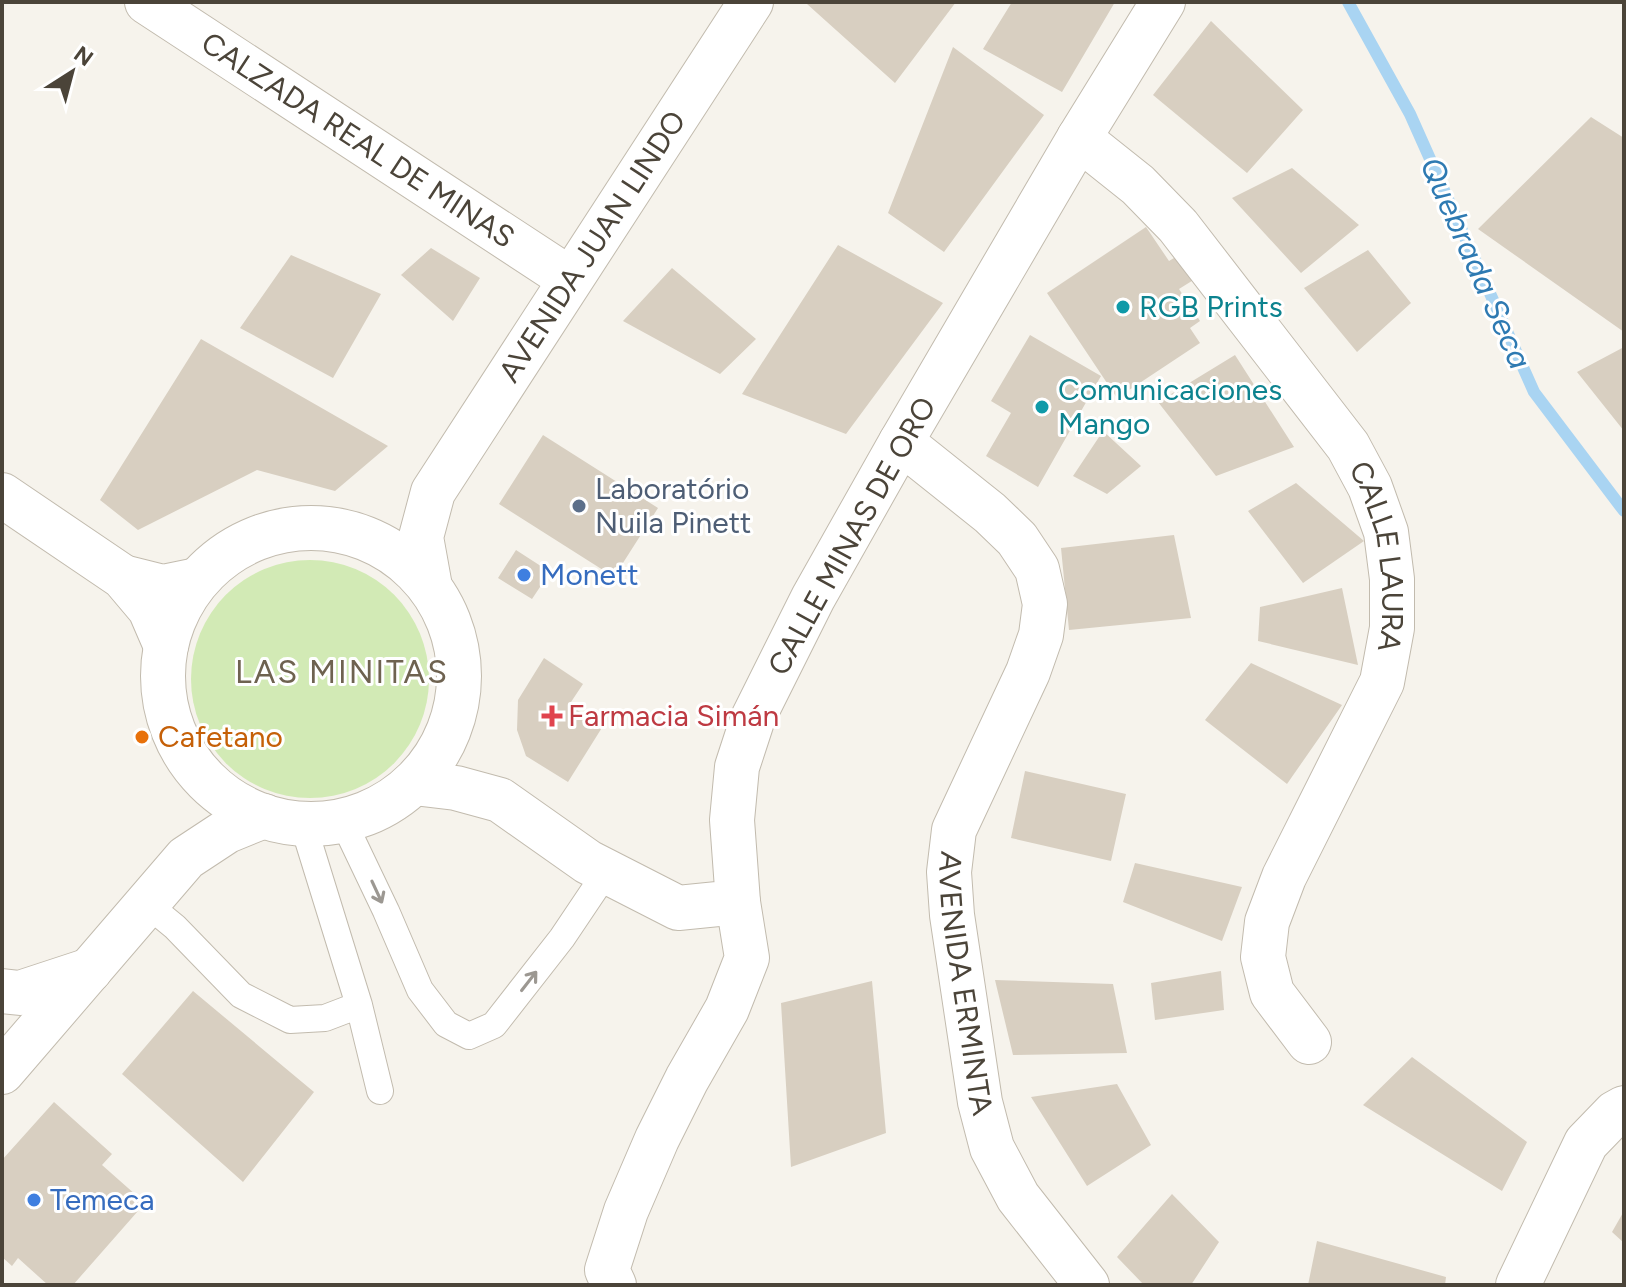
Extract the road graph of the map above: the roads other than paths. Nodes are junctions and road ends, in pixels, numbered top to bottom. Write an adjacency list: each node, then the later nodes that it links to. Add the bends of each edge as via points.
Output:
1 (147, 2): 5 (street, CALZADA REAL DE MINAS)
2 (751, 2): 5 (street, AVENIDA JUAN LINDO)
3 (1163, 2): 4 (street, CALLE MINAS DE ORO)
4 (1079, 138): 6 (street, CALLE MINAS DE ORO); 26 (street, CALLE LAURA, via 1138,185 1178,226 1348,446 1386,532 1392,628 1382,682 1284,877 1267,922 1263,957 1272,993)
5 (570, 279): 7 (street, AVENIDA JUAN LINDO)
6 (901, 442): 21 (street, CALLE MINAS DE ORO, via 753,718 737,767 732,820); 31 (street, AVENIDA ERMINTA, via 1017,539 1040,581 1045,604 1041,635 954,830 949,872 980,1102 992,1148 1018,1197)
7 (433, 492): 9 (street, AVENIDA JUAN LINDO, via 397,520); 12 (street, AVENIDA JUAN LINDO, via 421,537)
8 (2, 495): 10 (street)
9 (347, 533): 11 (street, via 306,528 265,535 228,553); 12 (street, via 393,553)
10 (123, 577): 11 (street, via 163,587); 13 (street, via 150,609)
11 (197, 580): 13 (street, via 178,611)
12 (430, 587): 14 (street, via 456,644)
13 (166, 646): 15 (street, via 168,714 180,745)
14 (456, 707): 16 (street, via 441,749); 17 (street, via 470,756)
15 (200, 773): 18 (street, via 229,799); 19 (street, via 200,819)
16 (414, 783): 17 (street); 18 (street, via 381,807)
17 (500, 800): 20 (street)
18 (304, 820): 19 (street, via 227,831); 20 (lane, one-way to 20, via 386,911 420,990 446,1024 469,1036 494,1025); 25 (lane)
19 (186, 858): 22 (street)
20 (607, 871): 21 (street, via 678,908)
21 (738, 902): 30 (street, CALLE MINAS DE ORO, via 747,958 626,1211 607,1270)
22 (147, 904): 23 (street); 25 (lane, via 241,995 290,1020 325,1018)
23 (90, 970): 24 (street, via 20,993); 27 (street)
24 (2, 991)
25 (359, 1005): 28 (lane)
26 (1309, 1042)
27 (2, 1072)
28 (380, 1091)
29 (1624, 1108): 32 (street, via 1586,1143)
30 (614, 1285)
31 (1087, 1285)
32 (1518, 1285)

